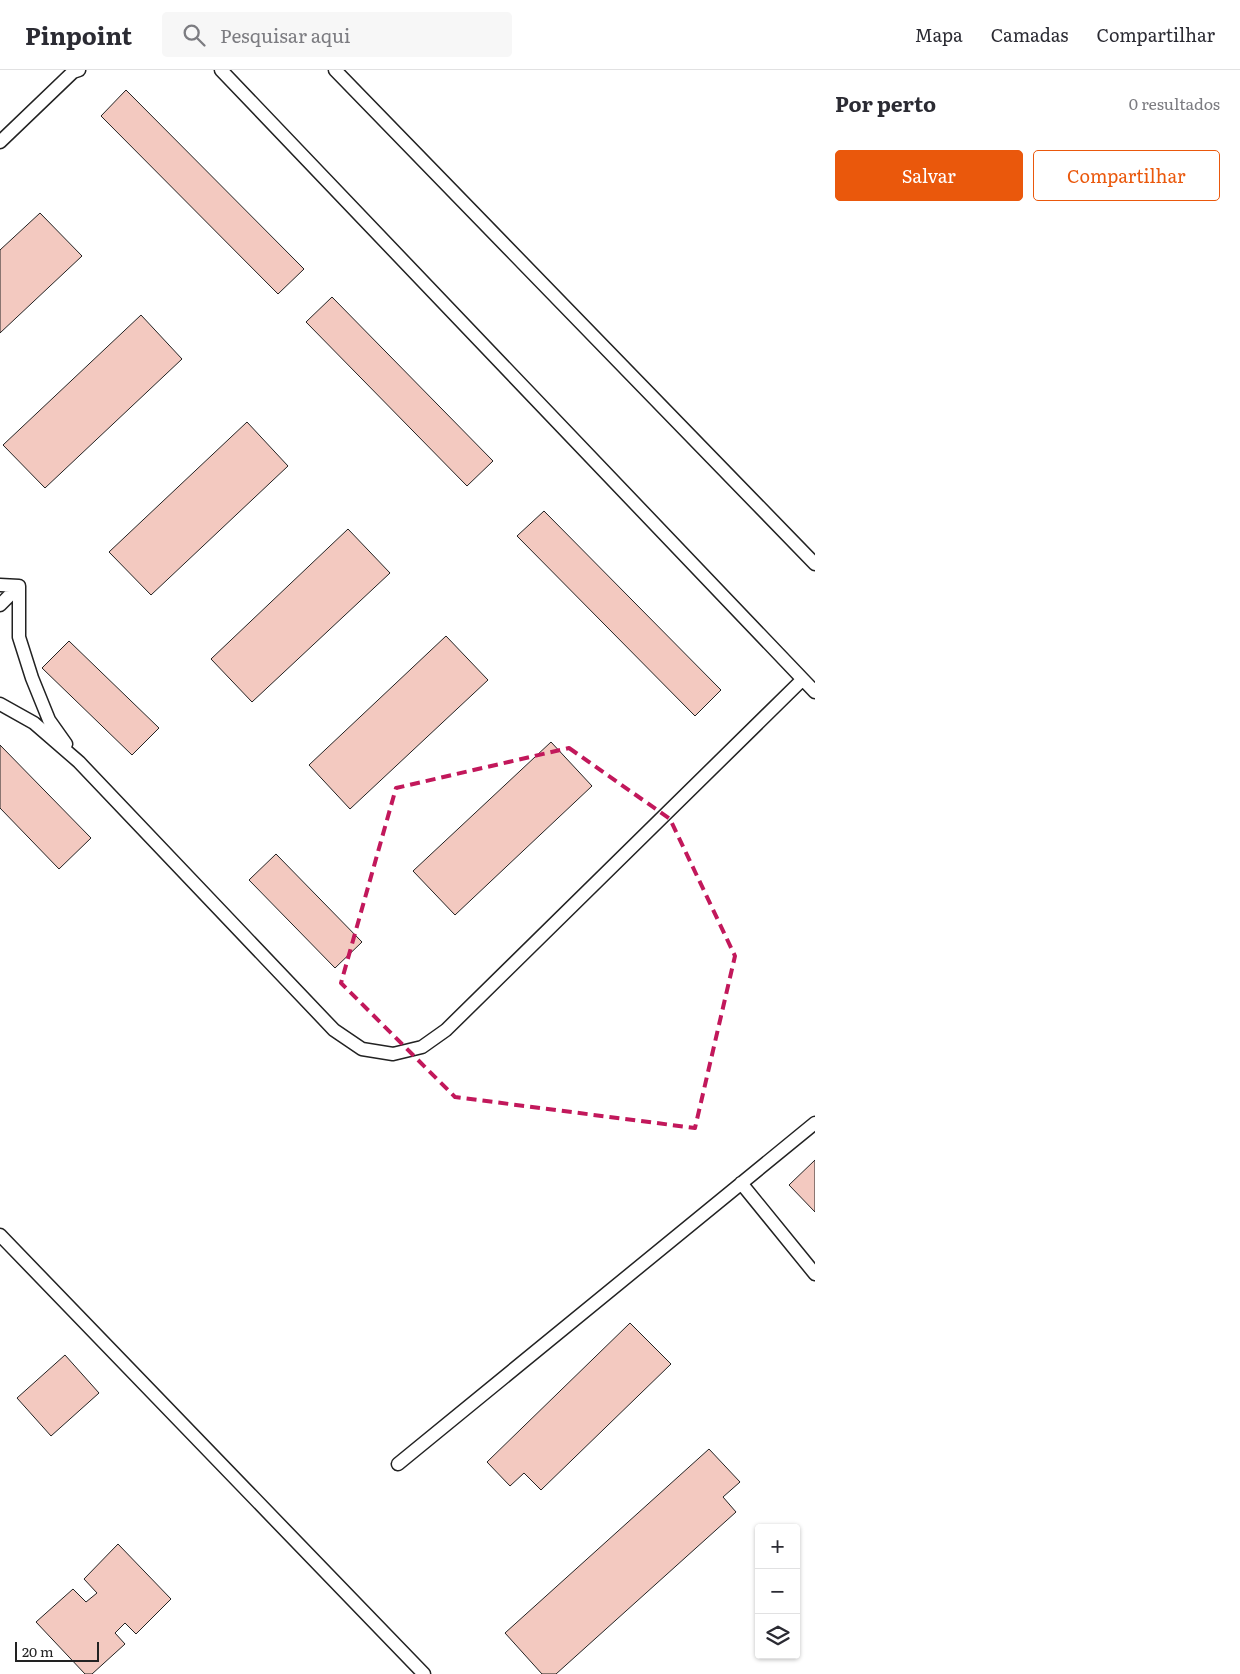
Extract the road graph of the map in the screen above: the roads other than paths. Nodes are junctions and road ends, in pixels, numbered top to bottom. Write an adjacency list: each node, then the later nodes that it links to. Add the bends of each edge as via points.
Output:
1 (75, 70): 4 (lane)
2 (335, 70): 5 (lane)
3 (220, 71): 9 (lane)
4 (0, 142)
5 (815, 564)
6 (0, 585): 7 (lane)
7 (19, 586): 8 (lane); 12 (lane, via 19,637 32,678 49,720)
8 (0, 605)
9 (802, 680): 10 (lane); 12 (lane, via 446,1030 422,1047 394,1054 362,1049 334,1030)
10 (815, 692)
11 (0, 704): 12 (lane, via 34,723)
12 (79, 762)
13 (815, 1123): 14 (lane)
14 (741, 1183): 16 (lane); 17 (lane)
15 (0, 1235): 18 (lane)
16 (815, 1274)
17 (398, 1464)
18 (424, 1674)

